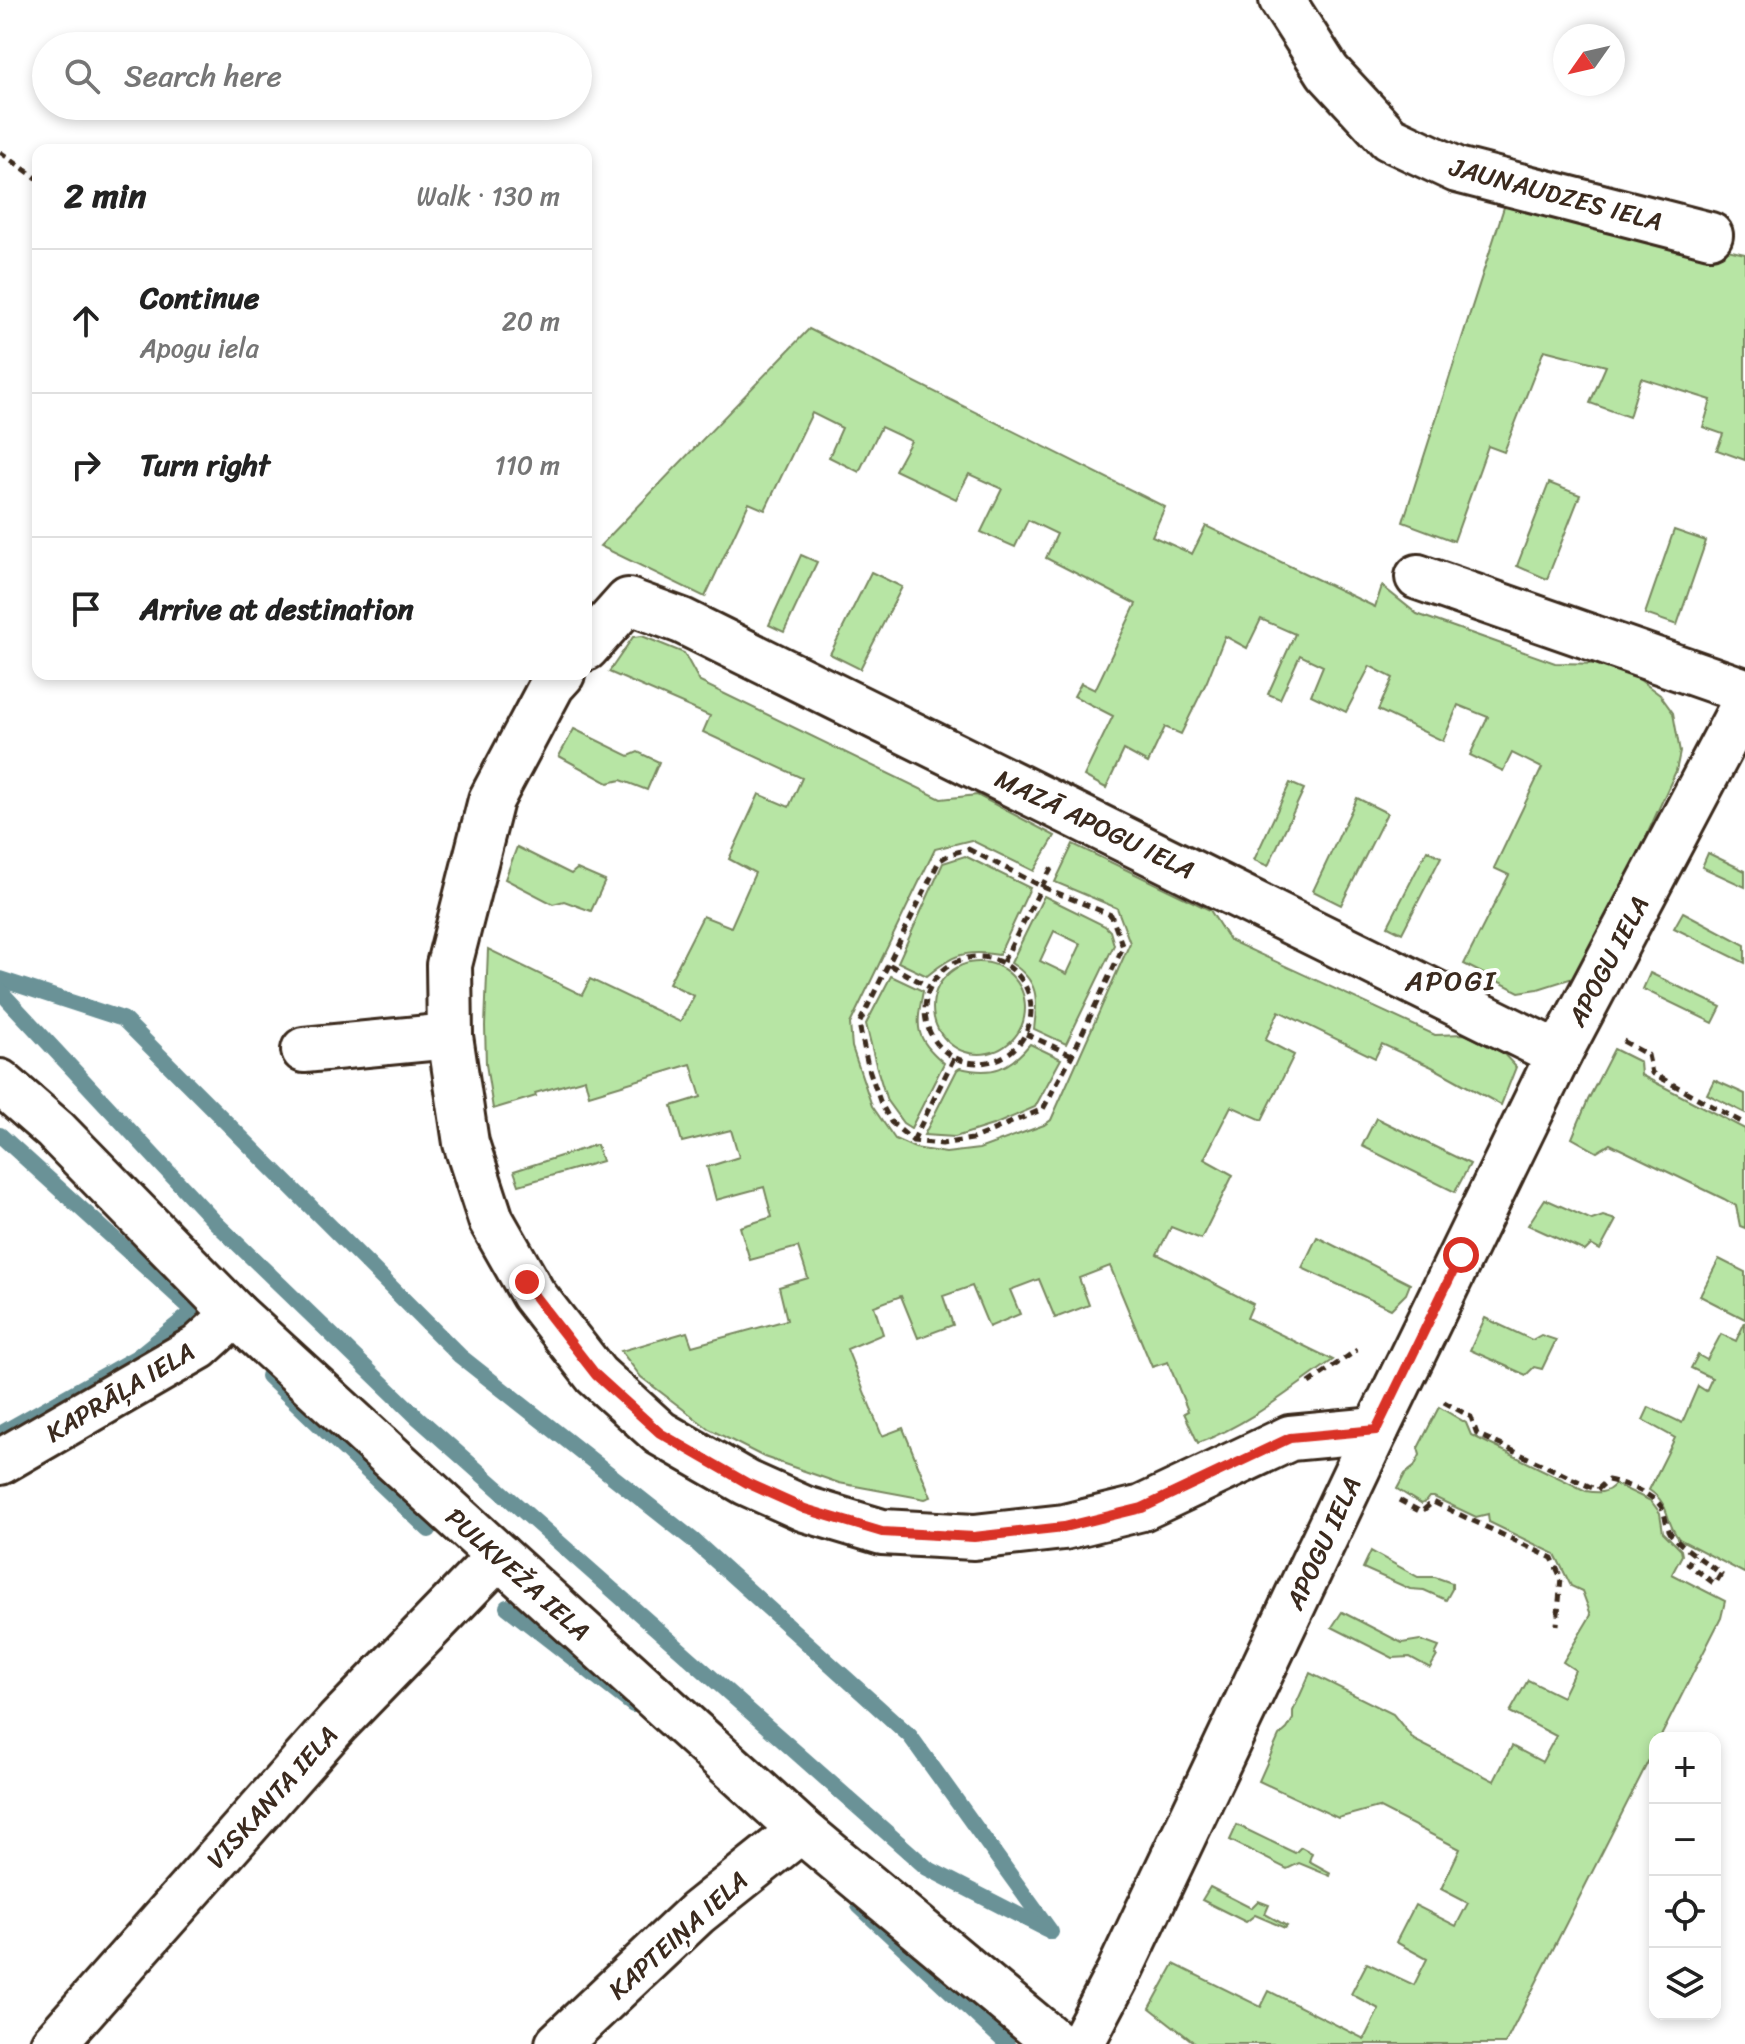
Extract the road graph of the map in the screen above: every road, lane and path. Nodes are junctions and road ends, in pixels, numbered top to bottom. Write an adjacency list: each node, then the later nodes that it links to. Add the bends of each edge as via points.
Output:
1 (1282, 0): 4 (street, JAUNAUDZES IELA, via 1328,72 1389,138 1457,170)
2 (0, 152): 3 (path)
3 (32, 175)
4 (1710, 235)
5 (1418, 577): 8 (street)
6 (592, 641): 10 (street, MAZĀ APOGU IELA, via 628,601 682,621)
7 (557, 680): 17 (street, via 491,800 449,965)
8 (1745, 691)
9 (1745, 702): 19 (street, APOGU IELA)
10 (1074, 814): 11 (path); 19 (street, MAZĀ APOGU IELA)
11 (1043, 887): 12 (path); 13 (path, via 968,849 950,854 939,861); 20 (path, via 1111,915 1123,947)
12 (1003, 962): 14 (path, via 970,957 955,962); 15 (path, via 1027,986 1031,1019)
13 (890, 965): 14 (path); 24 (path, via 859,1024 880,1101 891,1122)
14 (929, 987): 21 (path, via 926,1018 931,1034)
15 (1026, 1034): 20 (path); 21 (path, via 1016,1049 994,1061)
16 (1611, 1035): 23 (path, via 1648,1055 1652,1073)
17 (450, 1036): 18 (street); 29 (street, via 466,1143 491,1220 533,1294 596,1375 660,1433 805,1509 882,1532 974,1537 1064,1527 1142,1508 1290,1438)
18 (304, 1050)
19 (1559, 1054): 29 (street, APOGU IELA)
20 (1072, 1055): 24 (path, via 1043,1109 972,1139)
21 (954, 1058): 24 (path)
22 (0, 1082): 25 (street, PULKVEŽA IELA, via 55,1130)
23 (1745, 1124)
24 (913, 1141)
25 (235, 1314): 30 (street, KAPRĀĻA IELA, via 199,1347); 33 (street, PULKVEŽA IELA)
26 (1369, 1341): 27 (path)
27 (1307, 1385)
28 (1436, 1398): 32 (path, via 1471,1417 1477,1434 1597,1490 1608,1480 1652,1498 1662,1507 1669,1531)
29 (1376, 1430): 39 (street, APOGU IELA)
30 (0, 1462)
31 (1388, 1494): 34 (path, via 1421,1512 1433,1502 1552,1558 1561,1578)
32 (1694, 1554): 32 (path, via 1721,1574 1715,1584 1688,1564)
33 (499, 1556): 35 (street, PULKVEŽA IELA); 36 (street, VISKANTA IELA, via 338,1722)
34 (1557, 1625)
35 (801, 1830): 37 (street, KAPTEIŅA IELA, via 697,1913); 38 (street, PULKVEŽA IELA)
36 (53, 2044)
37 (558, 2044)
38 (1057, 2044)
39 (1081, 2044)

